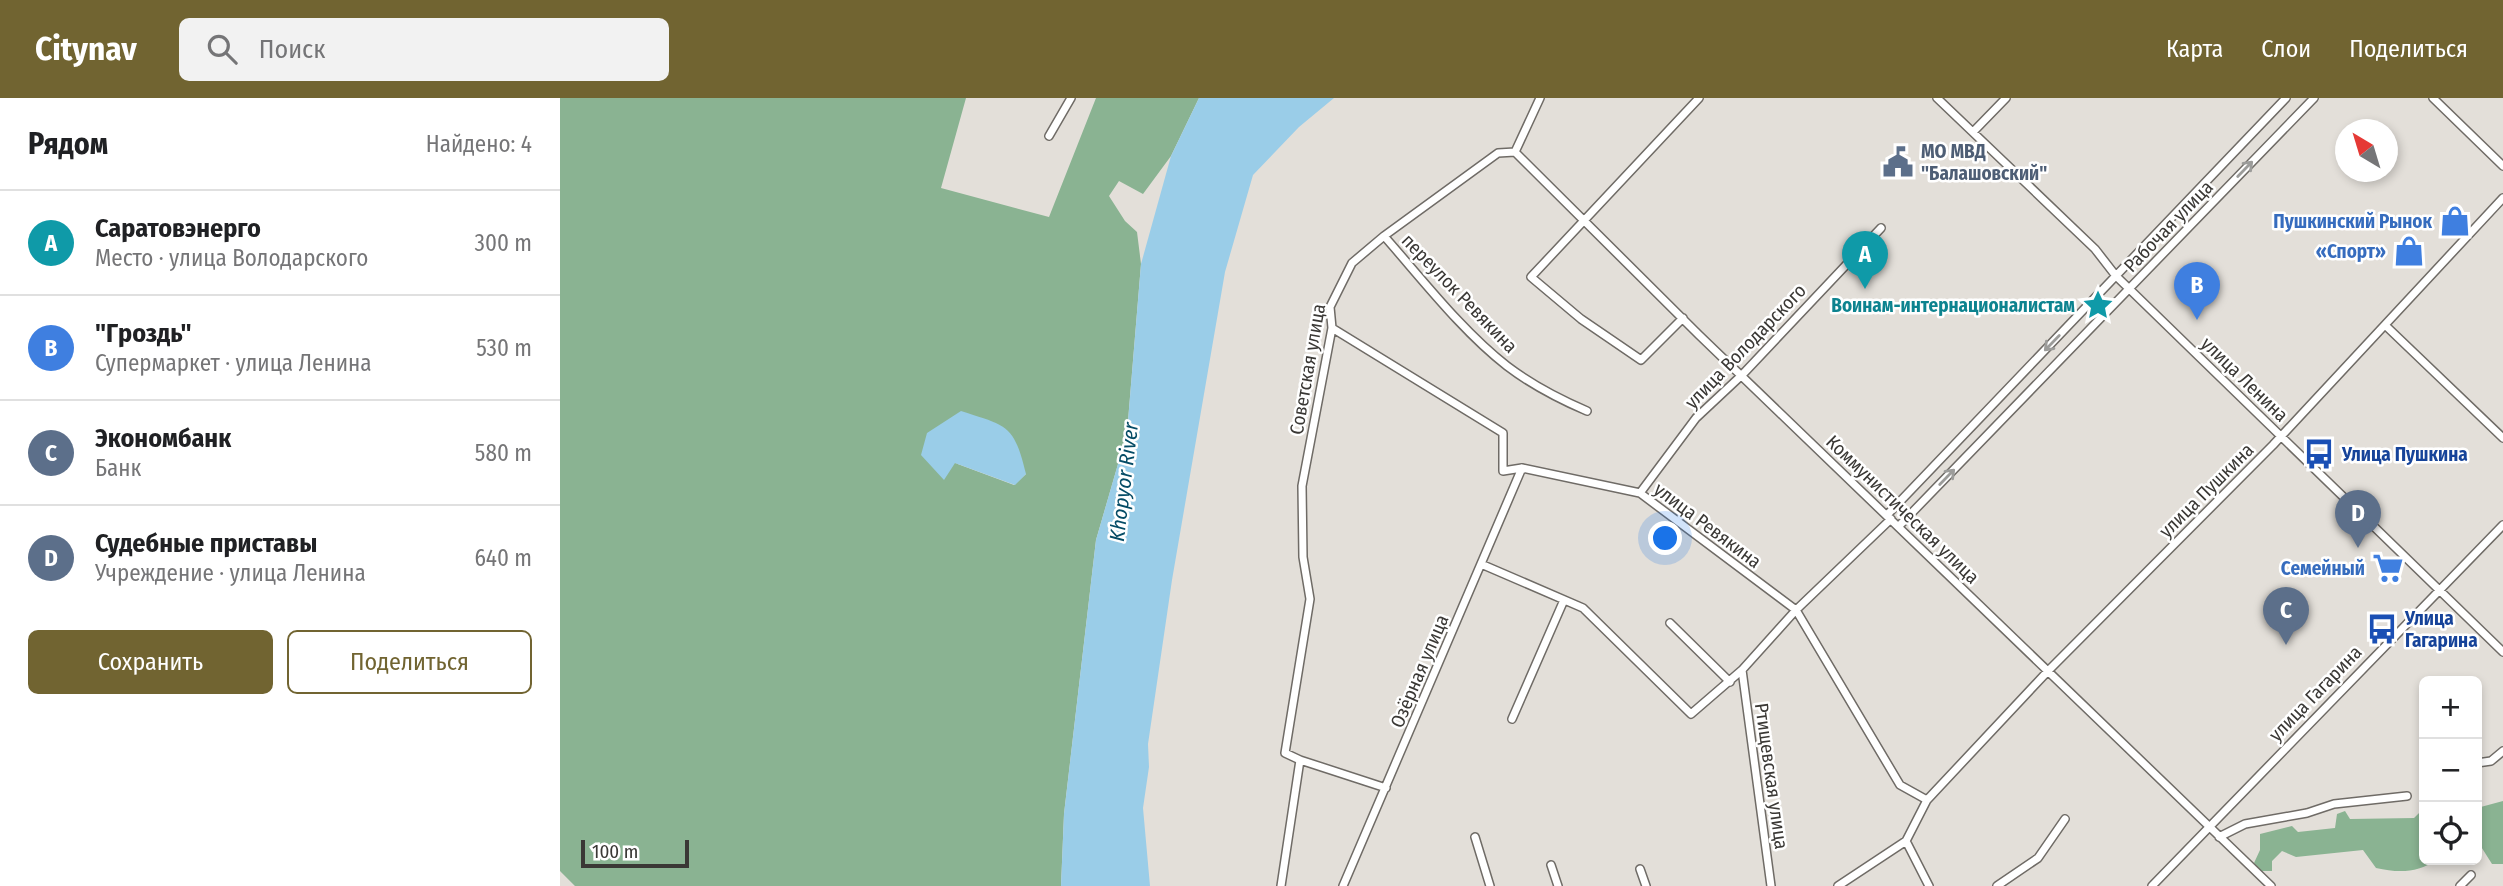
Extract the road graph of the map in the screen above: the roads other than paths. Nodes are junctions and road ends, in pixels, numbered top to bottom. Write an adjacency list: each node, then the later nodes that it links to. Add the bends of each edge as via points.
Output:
1 (1071, 98): 10 (street)
2 (1540, 98): 11 (street)
3 (1699, 98): 14 (street)
4 (1937, 98): 9 (street, улица Ленина)
5 (2006, 98): 9 (street)
6 (2286, 98): 17 (street, Рабочая улица)
7 (2314, 98): 18 (street, Рабочая улица, one-way to 7)
8 (2433, 98): 12 (street)
9 (1973, 132): 17 (street, улица Ленина, via 2095,249)
10 (1049, 136)
11 (1516, 152): 14 (street, Коммунистическая улица); 16 (street, Советская улица, via 1498,153)
12 (2503, 166)
13 (2503, 198): 20 (street, улица Пушкина)
14 (1583, 220): 19 (street, Коммунистическая улица); 19 (street, via 1531,277 1641,360)
15 (1881, 228): 22 (street, улица Володарского)
16 (1384, 236): 21 (street, Советская улица, via 1352,263 1330,307); 23 (street, переулок Ревякина, via 1506,365 1552,396)
17 (2116, 276): 18 (street, улица Ленина); 28 (street, Рабочая улица, one-way to 28)
18 (2130, 289): 24 (street, улица Ленина); 30 (street, Рабочая улица, one-way to 18)
19 (1683, 318): 22 (street, Коммунистическая улица)
20 (2386, 326): 24 (street, улица Пушкина); 25 (street)
21 (1332, 328): 26 (street, улица Ревякина, via 1503,433 1503,471); 42 (street, Советская улица, via 1302,486 1303,557 1310,599 1285,753)
22 (1743, 374): 27 (street, улица Володарского, via 1696,418); 28 (street, Коммунистическая улица)
23 (1587, 411)
24 (2282, 436): 32 (street, улица Ленина); 38 (street, улица Пушкина)
25 (2503, 438)
26 (1522, 468): 27 (street, улица Ревякина); 31 (street, Озёрная улица)
27 (1640, 493): 34 (street, улица Ревякина)
28 (1889, 517): 30 (street, Коммунистическая улица); 34 (street)
29 (2503, 525): 32 (street, улица Гагарина)
30 (1899, 526): 38 (street, Коммунистическая улица)
31 (1482, 564): 33 (street); 44 (street, Озёрная улица)
32 (2439, 589): 36 (street, улица Ленина); 48 (street, улица Гагарина)
33 (1564, 600): 39 (street, via 1583,608 1691,714); 40 (street)
34 (1796, 610): 37 (street); 46 (street, улица Ревякина, via 1900,785)
35 (1670, 622): 39 (street)
36 (2503, 652)
37 (1742, 670): 39 (street); 61 (street, Ртищевская улица)
38 (2047, 672): 46 (street, улица Пушкина); 48 (street, Коммунистическая улица)
39 (1730, 682)
40 (1512, 719)
41 (2503, 751): 43 (street)
42 (1300, 760): 44 (street); 56 (street)
43 (2482, 763)
44 (1386, 788): 57 (street, Озёрная улица)
45 (2407, 796): 49 (street, via 2334,804 2245,824)
46 (1927, 800): 51 (street)
47 (2065, 820): 64 (street, via 2038,858)
48 (2208, 825): 49 (street, Коммунистическая улица); 55 (street, улица Гагарина)
49 (2219, 836): 65 (street, Коммунистическая улица)
50 (1475, 837): 58 (street)
51 (1906, 841): 62 (street); 63 (street)
52 (1551, 865): 59 (street)
53 (1640, 869): 60 (street)
54 (2471, 875): 66 (street)
55 (2155, 885)
56 (1281, 886)
57 (1343, 886)
58 (1490, 886)
59 (1558, 886)
60 (1646, 886)
61 (1771, 886)
62 (1838, 886)
63 (1929, 886)
64 (1997, 886)
65 (2271, 886)
66 (2460, 886)

